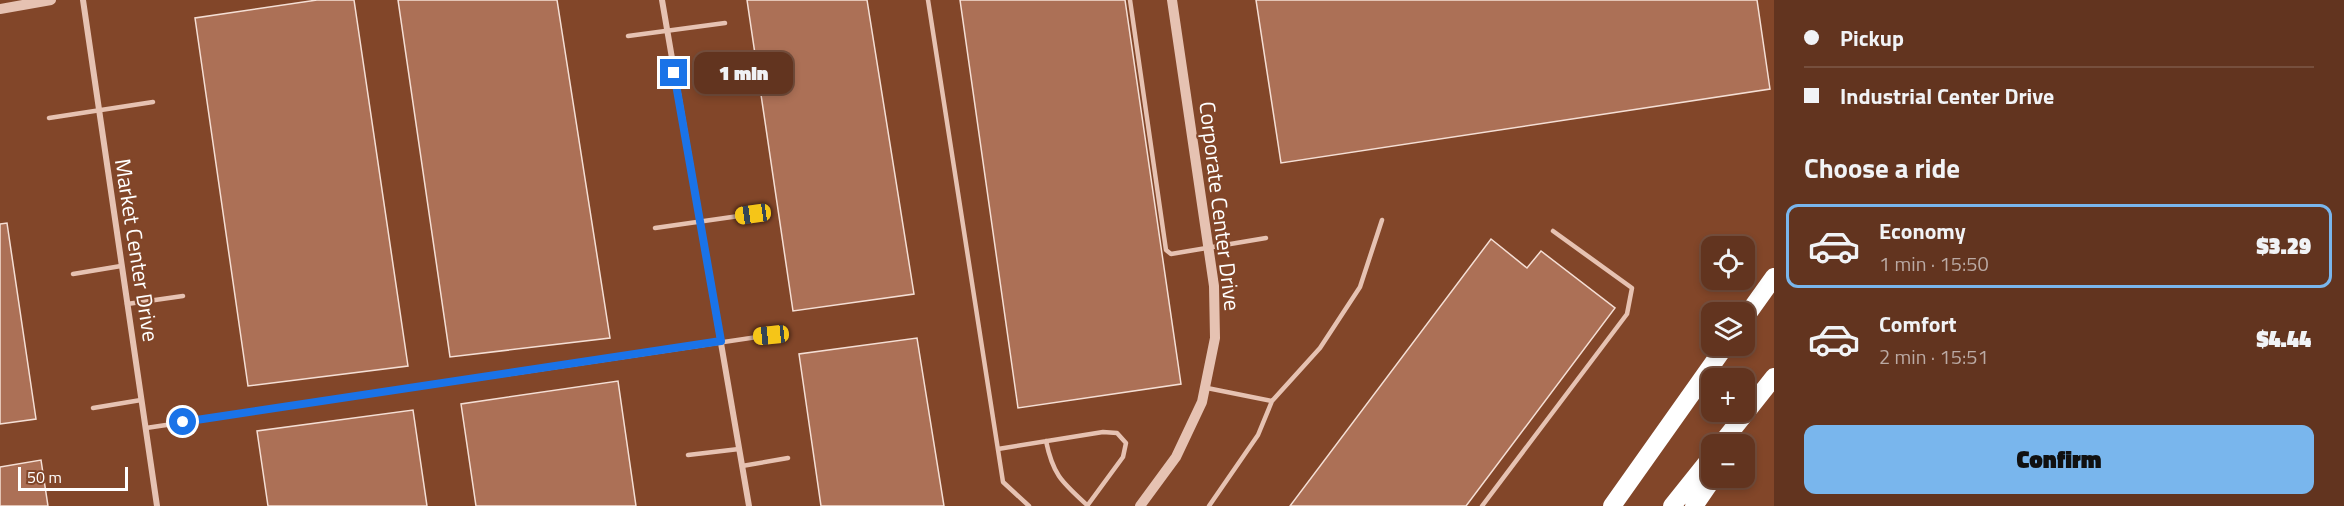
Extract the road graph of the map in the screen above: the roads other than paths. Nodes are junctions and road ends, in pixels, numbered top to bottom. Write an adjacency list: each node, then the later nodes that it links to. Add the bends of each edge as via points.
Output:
1 (51, 0): 7 (street)
2 (83, 0): 12 (street, Market Center Drive)
3 (662, 0): 9 (street)
4 (928, 0): 41 (lane)
5 (1130, 0): 20 (lane, via 1166,250 1172,254)
6 (1172, 0): 20 (street, Corporate Center Drive)
7 (0, 9)
8 (725, 23): 9 (lane)
9 (667, 31): 10 (lane); 16 (street)
10 (628, 36)
11 (153, 102): 12 (lane)
12 (98, 112): 13 (lane); 21 (street, Market Center Drive)
13 (49, 118)
14 (753, 214): 16 (lane)
15 (1382, 220): 34 (lane, via 1360,286 1320,348)
16 (700, 222): 17 (lane); 28 (street)
17 (655, 228)
18 (1553, 231): 53 (lane, via 1632,288 1627,314)
19 (1266, 238): 20 (lane)
20 (1208, 246): 31 (street, Corporate Center Drive, via 1215,338)
21 (121, 266): 22 (lane); 25 (street, Market Center Drive)
22 (73, 274)
23 (1774, 277): 26 (highway)
24 (183, 296): 25 (lane)
25 (127, 304): 33 (street, Market Center Drive)
26 (1755, 304)
27 (771, 335): 28 (lane)
28 (721, 341): 36 (lane); 40 (street)
29 (1718, 356): 54 (highway)
30 (1774, 377): 37 (highway)
31 (1205, 387): 34 (lane); 51 (street, Corporate Center Drive, via 1176,457)
32 (1774, 389): 38 (highway)
33 (141, 400): 35 (lane); 36 (street, Market Center Drive)
34 (1272, 400): 52 (lane, via 1258,435)
35 (93, 408)
36 (146, 428): 47 (street, Market Center Drive)
37 (1729, 434)
38 (1743, 434)
39 (1046, 441): 41 (lane); 50 (lane, via 1052,467); 50 (lane, via 1103,432 1117,433 1126,443 1123,457)
40 (740, 449): 42 (lane); 44 (street)
41 (998, 449): 49 (lane, via 1003,482)
42 (688, 455)
43 (789, 458): 44 (lane)
44 (742, 465): 48 (street)
45 (1701, 470): 55 (highway)
46 (1706, 488): 56 (highway)
47 (157, 506)
48 (749, 506)
49 (1029, 506)
50 (1087, 506)
51 (1140, 506)
52 (1209, 506)
53 (1482, 506)
54 (1612, 506)
55 (1672, 506)
56 (1694, 506)

